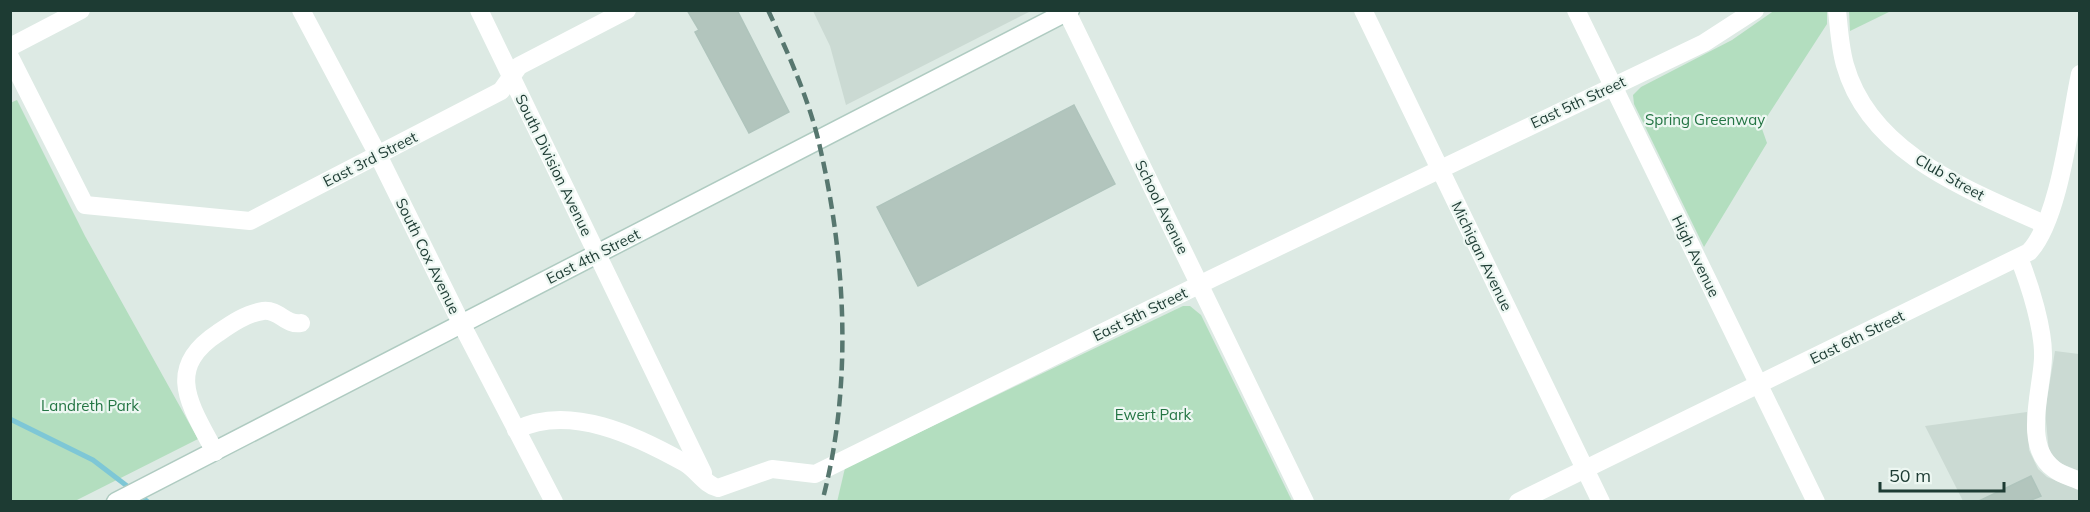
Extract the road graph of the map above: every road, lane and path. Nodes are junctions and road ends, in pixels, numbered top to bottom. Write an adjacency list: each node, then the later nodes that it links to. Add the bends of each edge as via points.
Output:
1 (81, 10): 10 (street)
2 (301, 10): 15 (street, South Cox Avenue)
3 (479, 10): 13 (street, South Division Avenue)
4 (627, 10): 13 (street, East 3rd Street, via 519,66)
5 (1363, 10): 16 (street, Michigan Avenue)
6 (1576, 10): 14 (street, High Avenue)
7 (1755, 10): 14 (street, East 5th Street, via 1704,43)
8 (1837, 10): 17 (street, Club Street, via 1850,80 1864,107 1887,133 1915,158 1947,178)
9 (1067, 11): 18 (street, East 4th Street); 20 (street, School Avenue)
10 (10, 47)
11 (10, 57): 15 (street, East 3rd Street, via 85,205 250,221)
12 (2079, 74): 17 (street, East 6th Street, via 2056,193)
13 (511, 76): 15 (street, East 3rd Street, via 501,91); 18 (street, South Division Avenue)
14 (1612, 86): 16 (street, East 5th Street); 23 (street, High Avenue)
15 (378, 155): 22 (street, South Cox Avenue)
16 (1439, 168): 20 (street, East 5th Street); 26 (street, Michigan Avenue)
17 (2044, 224): 19 (street, East 6th Street, via 2033,247)
18 (597, 254): 22 (street, East 4th Street); 28 (street, South Division Avenue)
19 (2019, 258): 23 (street, East 6th Street); 27 (street, via 2042,337 2037,433 2040,450 2053,468)
20 (1199, 284): 28 (street, East 5th Street, via 823,471 808,475 772,469 722,487); 31 (street, School Avenue)
21 (301, 323): 25 (street, via 290,323 271,311 256,313 224,328 192,356 187,366 186,388)
22 (462, 325): 24 (street, South Cox Avenue); 25 (street, East 4th Street)
23 (1758, 385): 26 (street, East 6th Street); 34 (street, High Avenue)
24 (516, 430): 28 (street, via 552,418 586,423 623,434 677,459); 30 (street, South Cox Avenue)
25 (215, 452): 29 (street, East 4th Street)
26 (1585, 468): 32 (street, East 6th Street); 33 (street, Michigan Avenue)
27 (2079, 481)
28 (707, 482)
29 (116, 501)
30 (554, 501)
31 (1305, 501)
32 (1518, 501)
33 (1601, 501)
34 (1816, 501)

